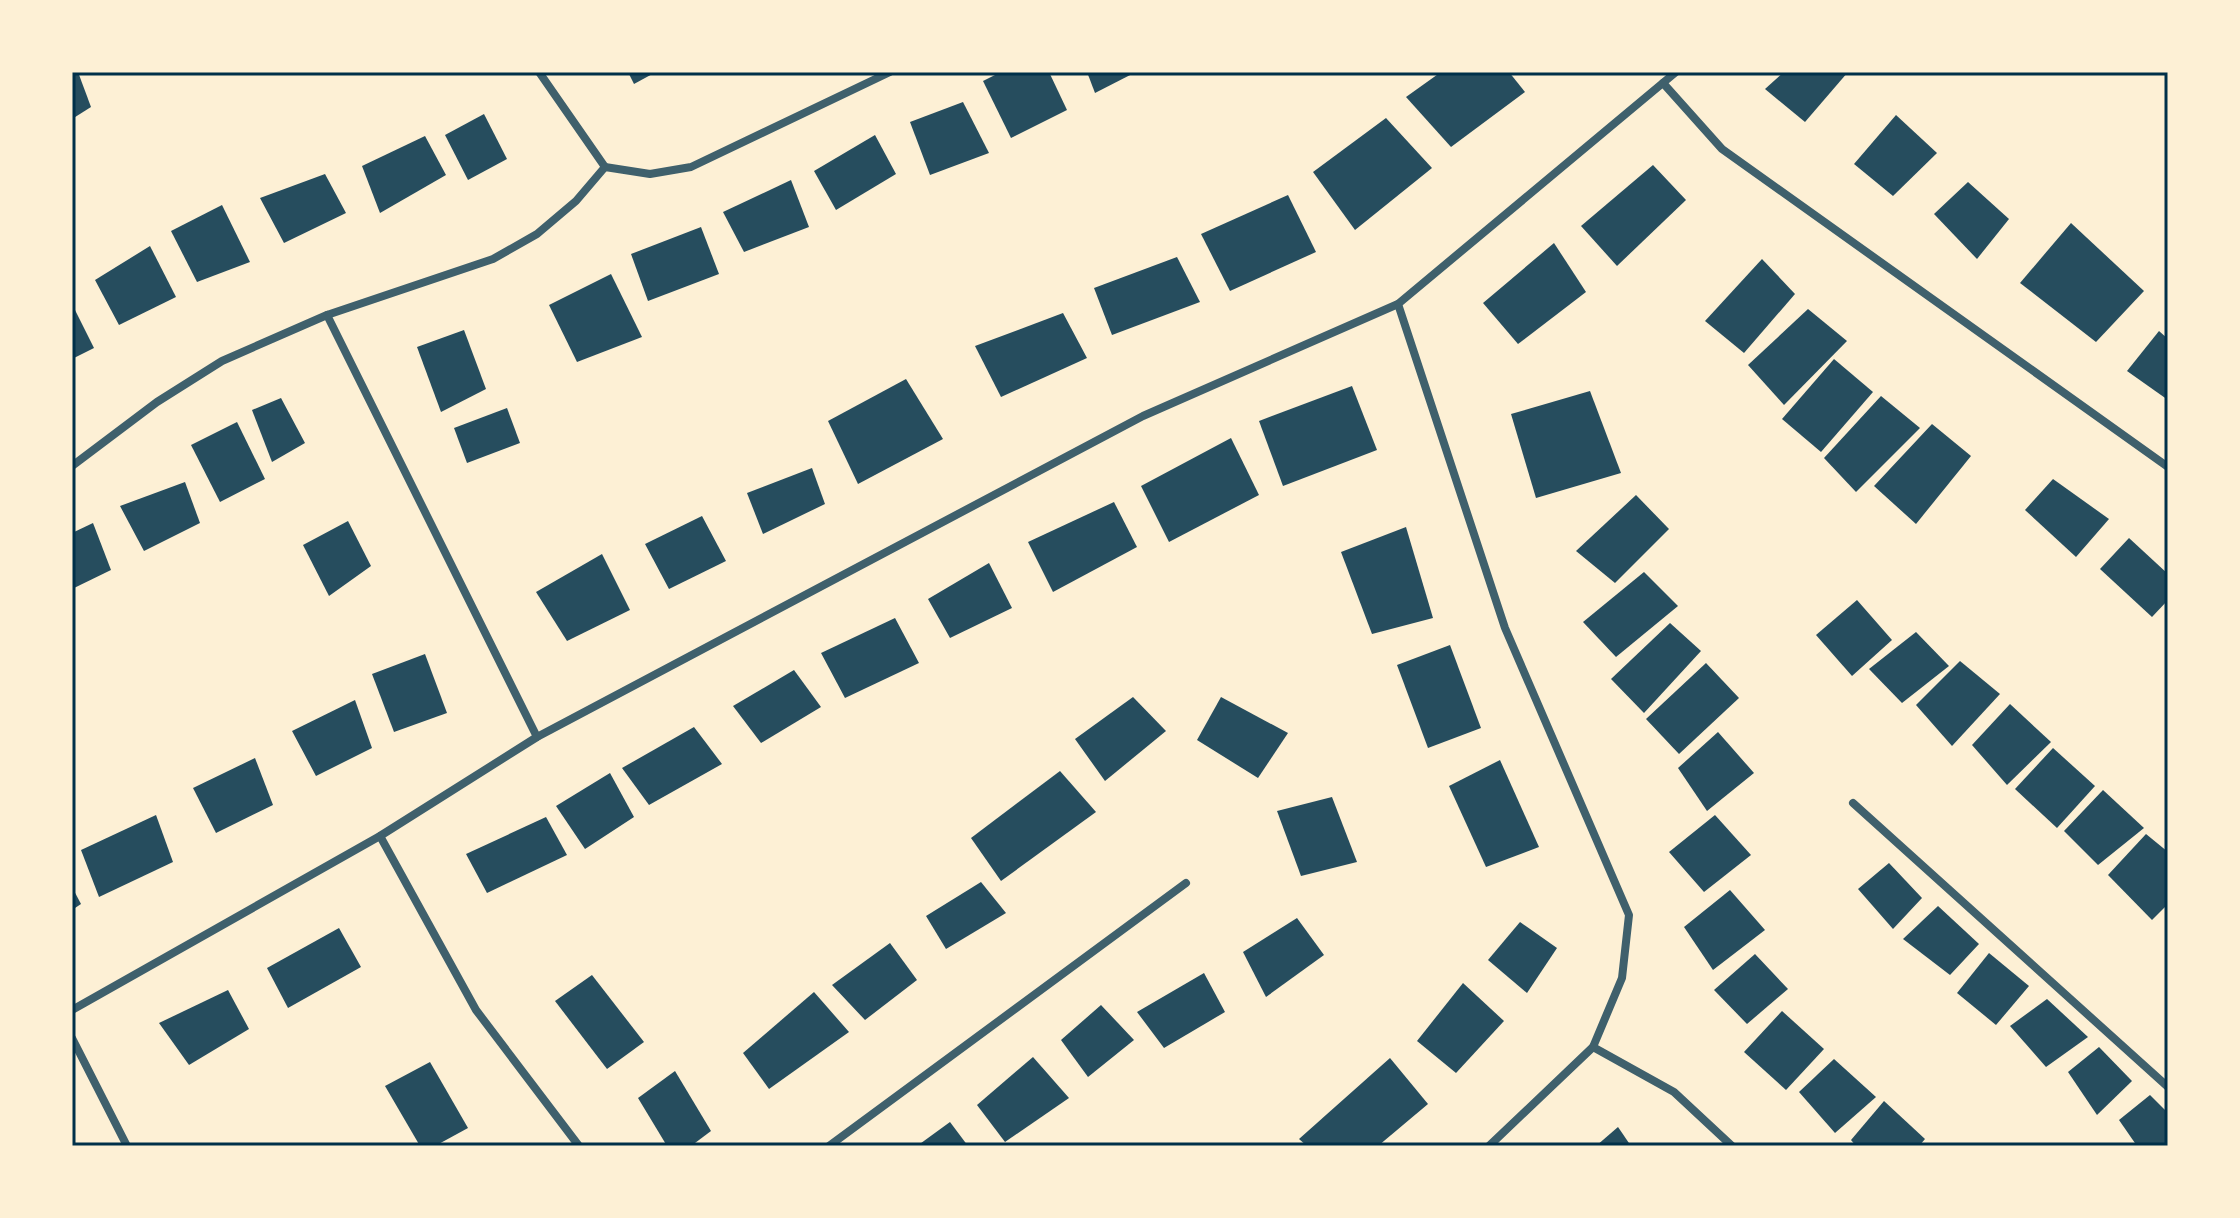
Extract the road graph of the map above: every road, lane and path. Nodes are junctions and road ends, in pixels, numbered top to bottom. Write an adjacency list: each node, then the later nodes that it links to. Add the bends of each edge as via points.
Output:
1 (539, 72): 5 (street)
2 (890, 72): 5 (street, via 691,167 650,174)
3 (1676, 72): 4 (street)
4 (1663, 83): 6 (street); 9 (street, via 1722,149)
5 (605, 167): 7 (street, via 537,234 493,259)
6 (1398, 304): 10 (street, via 1143,416); 16 (street, via 1505,628 1629,915 1622,978)
7 (327, 315): 8 (street, via 222,361); 10 (street)
8 (72, 466)
9 (2168, 467)
10 (537, 737): 12 (street)
11 (1853, 803): 17 (street)
12 (380, 836): 14 (street); 19 (street, via 476,1010)
13 (1186, 883): 20 (street)
14 (72, 1010)
15 (72, 1038): 18 (street)
16 (1593, 1047): 21 (street); 22 (street, via 1674,1092)
17 (2168, 1087)
18 (127, 1146)
19 (579, 1146)
20 (829, 1146)
21 (1489, 1146)
22 (1732, 1146)

